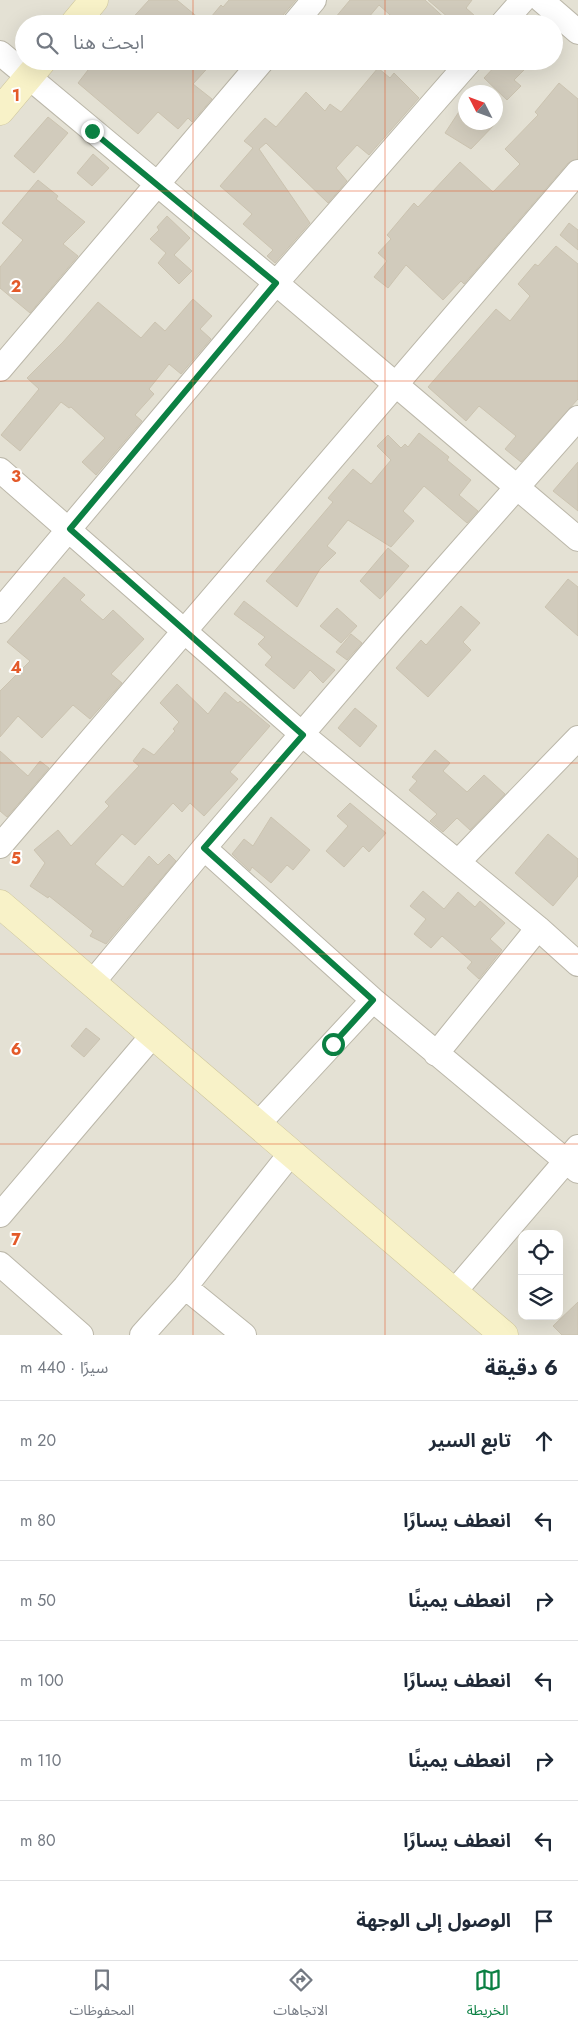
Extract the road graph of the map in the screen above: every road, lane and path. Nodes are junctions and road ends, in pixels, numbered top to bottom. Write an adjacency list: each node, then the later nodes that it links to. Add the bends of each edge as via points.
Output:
1 (94, 0): 5 (street)
2 (314, 0): 6 (street)
3 (523, 0): 7 (street)
4 (541, 0): 8 (street)
5 (82, 15)
6 (302, 15)
7 (510, 15)
8 (558, 15)
9 (563, 19): 10 (street)
10 (578, 32)
11 (0, 53): 12 (street)
12 (15, 60)
13 (34, 70): 17 (street)
14 (36, 70): 19 (street)
15 (254, 70): 19 (street)
16 (462, 70): 20 (street)
17 (0, 111)
18 (578, 172): 22 (street)
19 (156, 184): 20 (street); 21 (street)
20 (276, 283): 22 (street); 26 (street)
21 (0, 369)
22 (395, 384): 25 (street); 29 (street)
23 (578, 418): 25 (street)
24 (0, 470): 26 (street)
25 (517, 488): 27 (street); 30 (street)
26 (70, 529): 28 (street); 29 (street)
27 (578, 539)
28 (0, 610)
29 (184, 630): 30 (street); 32 (street)
30 (303, 735): 33 (street); 34 (street)
31 (578, 738): 34 (street)
32 (0, 846)
33 (204, 848): 38 (street); 39 (street)
34 (458, 862): 36 (street)
35 (0, 904): 38 (street)
36 (538, 928): 37 (street); 41 (street)
37 (578, 964)
38 (92, 983): 40 (street)
39 (373, 1000): 41 (street); 42 (street)
40 (153, 1035): 42 (street); 45 (street)
41 (436, 1054): 44 (street)
42 (258, 1124): 43 (street)
43 (291, 1153): 47 (street); 48 (street)
44 (574, 1160): 48 (street)
45 (0, 1215)
46 (0, 1264): 49 (street)
47 (185, 1286): 50 (street); 51 (street)
48 (454, 1292): 52 (street)
49 (81, 1335)
50 (142, 1335)
51 (244, 1335)
52 (504, 1335)

